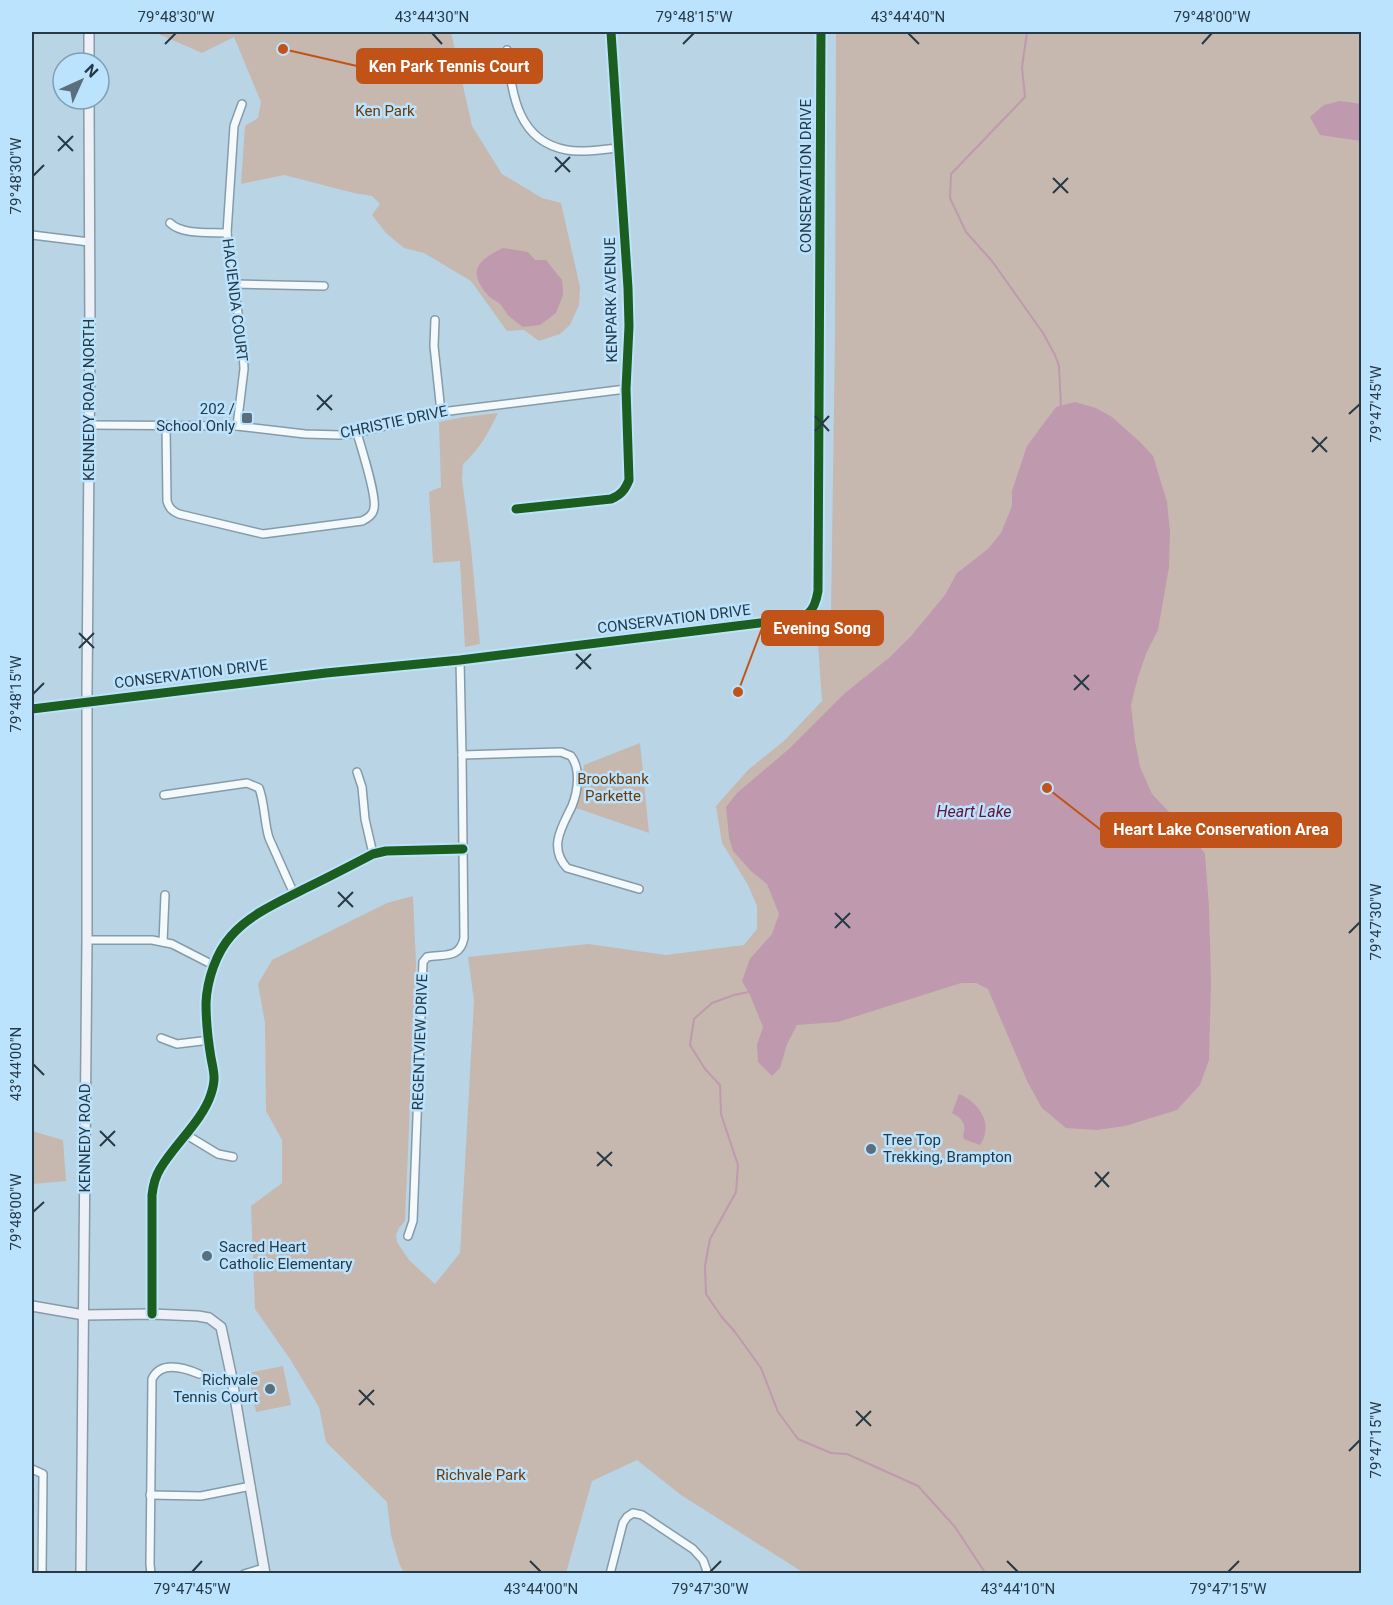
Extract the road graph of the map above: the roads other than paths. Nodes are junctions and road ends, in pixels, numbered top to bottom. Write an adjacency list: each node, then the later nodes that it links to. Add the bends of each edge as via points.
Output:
1 (88, 32): 5 (main road)
2 (611, 32): 8 (street, KENPARK AVENUE)
3 (821, 32): 23 (street, CONSERVATION DRIVE, via 818,591 813,611 784,620)
4 (507, 50): 8 (street, via 514,100 523,122 535,135 568,150)
5 (89, 51)
6 (242, 104): 10 (street, HACIENDA COURT, via 234,126)
7 (89, 111): 12 (main road, KENNEDY ROAD NORTH)
8 (619, 148): 16 (street, KENPARK AVENUE, via 629,307)
9 (170, 223): 10 (street, via 183,231)
10 (227, 233): 13 (street, HACIENDA COURT)
11 (32, 235): 12 (street)
12 (89, 242): 18 (main road, KENNEDY ROAD NORTH)
13 (234, 284): 14 (street); 20 (street, HACIENDA COURT, via 244,369)
14 (324, 286)
15 (435, 320): 17 (street)
16 (626, 389): 17 (street, CHRISTIE DRIVE); 22 (street, KENPARK AVENUE, via 629,480 619,496)
17 (441, 412): 21 (street, CHRISTIE DRIVE)
18 (89, 425): 19 (street, CHRISTIE DRIVE); 24 (main road, KENNEDY ROAD NORTH)
19 (166, 425): 20 (street, CHRISTIE DRIVE); 21 (street, via 167,501 173,512 263,534 362,521 372,514 375,500)
20 (237, 426): 21 (street, CHRISTIE DRIVE, via 305,434)
21 (357, 433)
22 (516, 509)
23 (460, 660): 24 (street, CONSERVATION DRIVE); 26 (street, REGENTVIEW DRIVE)
24 (87, 702): 25 (main road, CONSERVATION DRIVE); 34 (main road, KENNEDY ROAD)
25 (32, 709)
26 (462, 755): 29 (street, REGENTVIEW DRIVE); 31 (street, via 561,752 571,756 577,777 572,805 559,831 561,859 567,868)
27 (357, 772): 30 (street)
28 (164, 795): 32 (street, via 247,783 259,788 269,838)
29 (463, 849): 30 (street); 41 (street, REGENTVIEW DRIVE, via 462,947 450,954 427,957 423,962 413,1221)
30 (373, 854): 32 (street)
31 (639, 889)
32 (294, 894): 36 (street, via 241,926 226,941)
33 (165, 895): 35 (street)
34 (87, 940): 35 (street); 44 (main road, KENNEDY ROAD)
35 (163, 942): 36 (street)
36 (213, 965): 38 (street, via 206,1001)
37 (161, 1038): 38 (street, via 177,1044)
38 (210, 1040): 39 (street, via 214,1072 211,1093)
39 (185, 1134): 40 (street, via 218,1154); 43 (street, via 154,1182)
40 (233, 1157)
41 (408, 1236)
42 (32, 1306): 44 (main road)
43 (152, 1314): 44 (main road); 47 (main road, via 209,1318 221,1327)
44 (84, 1315): 51 (main road, KENNEDY ROAD)
45 (199, 1374): 48 (street, via 184,1368 165,1368 152,1379)
46 (32, 1469): 50 (street, via 43,1474)
47 (251, 1486): 48 (street, via 201,1496); 49 (main road)
48 (150, 1495): 52 (street)
49 (265, 1571): 53 (street)
50 (42, 1574)
51 (81, 1574)
52 (151, 1574)
53 (244, 1574)
54 (610, 1574): 55 (street, via 623,1522 633,1514 642,1515 699,1554)
55 (708, 1574)

